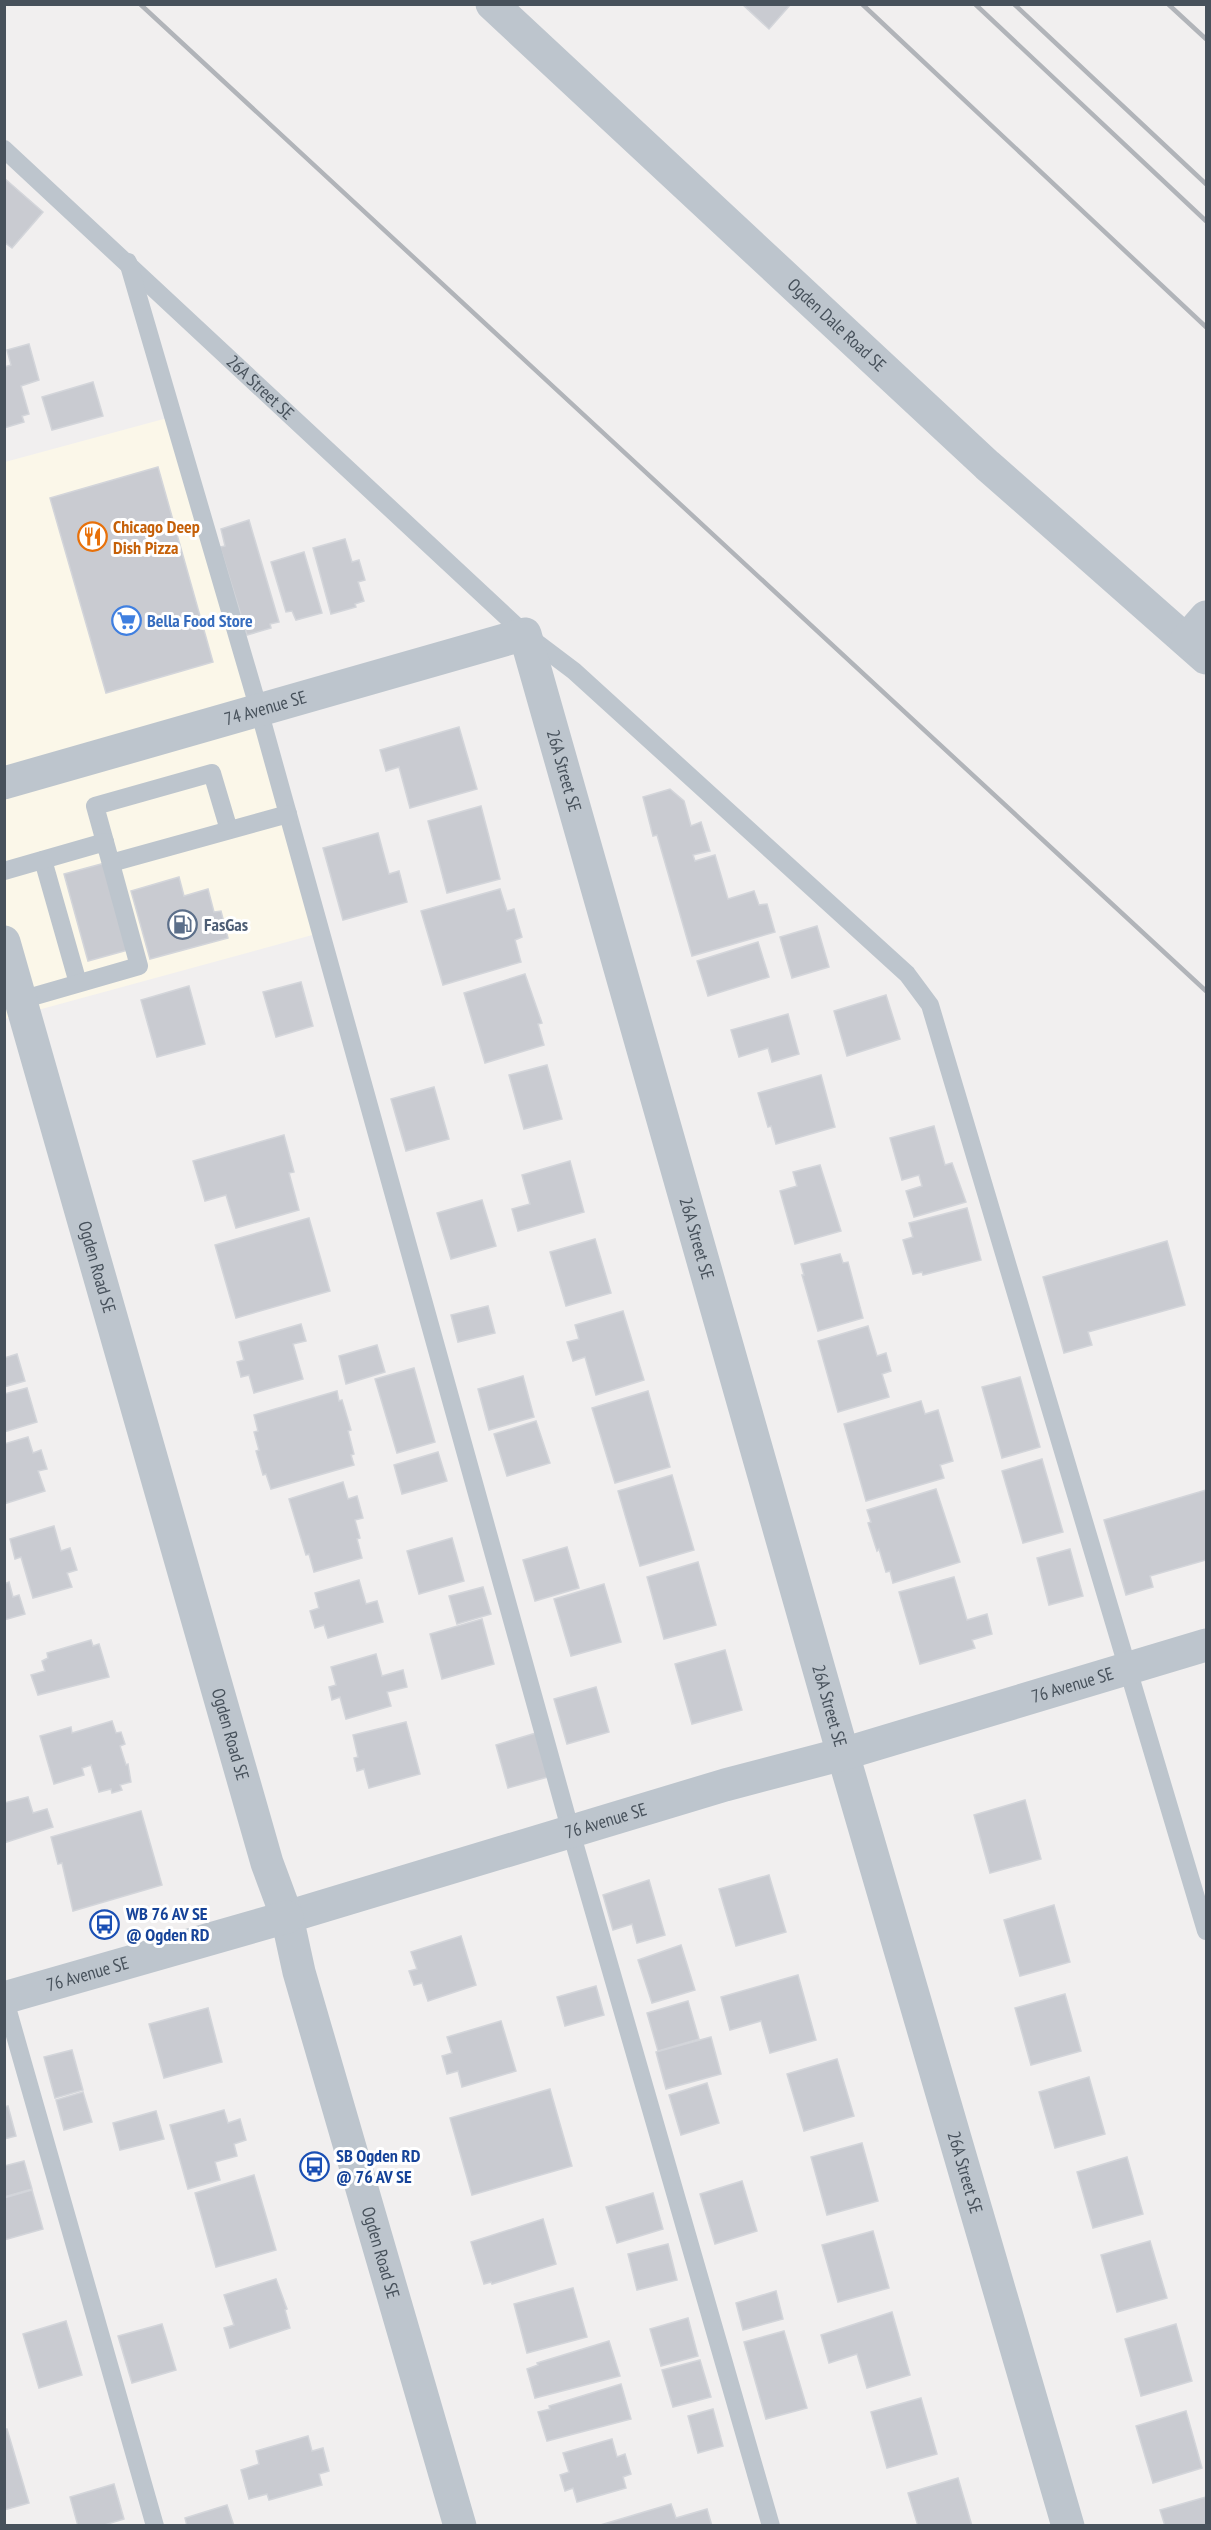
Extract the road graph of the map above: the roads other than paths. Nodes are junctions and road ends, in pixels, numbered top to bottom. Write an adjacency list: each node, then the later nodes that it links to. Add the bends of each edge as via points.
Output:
1 (492, 4): 5 (street, Ogden Dale Road SE, via 987,465)
2 (4, 149): 3 (lane, 26A Street SE)
3 (128, 261): 4 (lane, 26A Street SE); 6 (lane)
4 (525, 634): 6 (street, 74 Avenue SE); 18 (lane, via 574,671 907,974 930,1005); 19 (street, 26A Street SE)
5 (1200, 638)
6 (259, 710): 7 (street, 74 Avenue SE); 8 (lane)
7 (4, 783)
8 (288, 814): 9 (lane); 20 (lane)
9 (229, 830): 10 (lane, via 212,773 95,806); 12 (lane)
10 (105, 842): 11 (lane); 12 (lane)
11 (43, 860): 13 (lane); 15 (lane)
12 (111, 862): 15 (lane, via 139,966)
13 (4, 871)
14 (4, 942): 16 (street, Ogden Road SE)
15 (78, 983): 16 (lane)
16 (21, 1000): 21 (street, Ogden Road SE, via 267,1863)
17 (1206, 1645): 18 (street, 76 Avenue SE)
18 (1128, 1669): 19 (street, 76 Avenue SE); 22 (lane)
19 (843, 1754): 20 (street, 76 Avenue SE); 27 (street, 26A Street SE)
20 (572, 1832): 21 (street, 76 Avenue SE); 26 (lane)
21 (287, 1917): 23 (street, 76 Avenue SE); 25 (street, Ogden Road SE, via 299,1972)
22 (1206, 1931)
23 (5, 1998): 24 (lane)
24 (155, 2526)
25 (460, 2526)
26 (771, 2526)
27 (1068, 2526)

